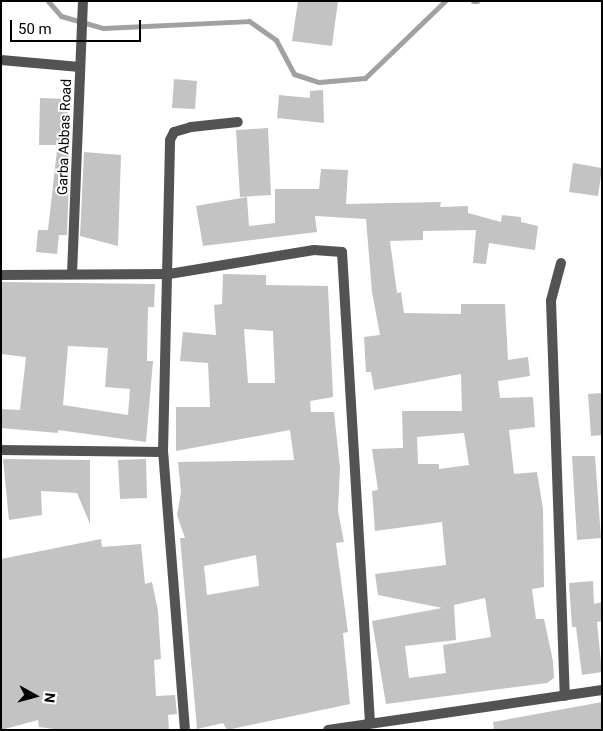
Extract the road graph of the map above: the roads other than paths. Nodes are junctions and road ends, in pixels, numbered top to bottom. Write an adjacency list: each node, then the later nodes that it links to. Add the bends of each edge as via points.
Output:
1 (84, 1): 3 (street, Garba Abbas Road)
2 (1, 60): 3 (street)
3 (80, 67): 6 (street, Garba Abbas Road)
4 (238, 122): 7 (street, via 191,127 174,132 170,140)
5 (561, 263): 12 (street, via 550,301)
6 (72, 274): 7 (street); 8 (street)
7 (169, 274): 10 (street); 13 (street, via 314,250 342,252)
8 (1, 275)
9 (1, 450): 10 (street)
10 (162, 452): 14 (street)
11 (602, 690): 12 (street)
12 (565, 696): 13 (street)
13 (370, 723): 15 (street)
14 (185, 730)
15 (328, 730)

